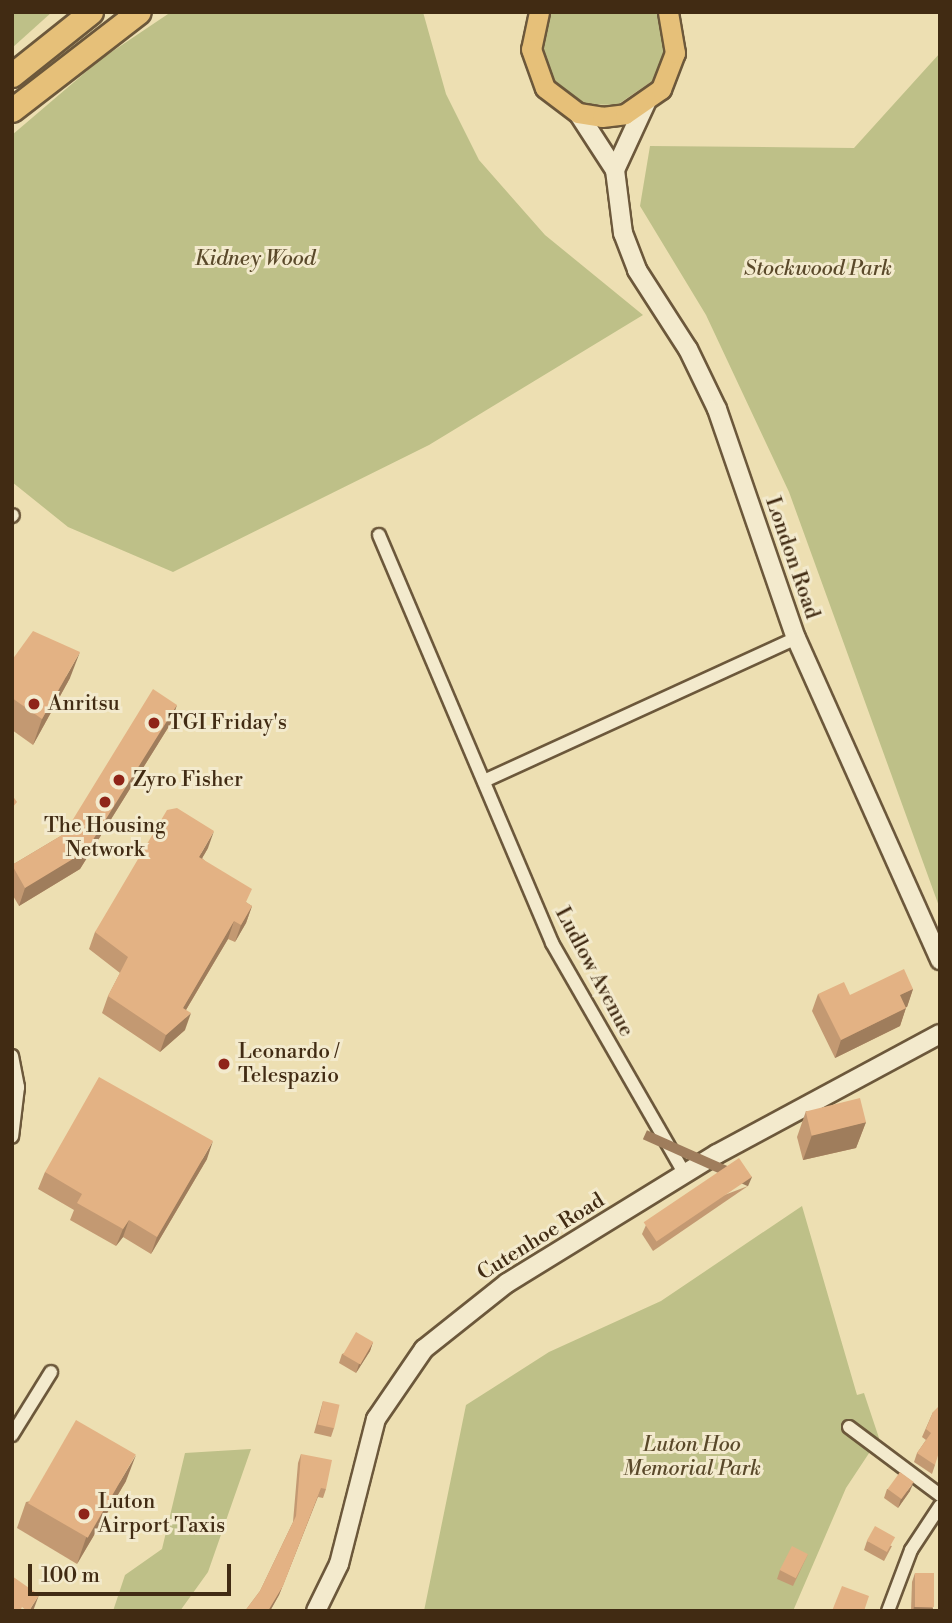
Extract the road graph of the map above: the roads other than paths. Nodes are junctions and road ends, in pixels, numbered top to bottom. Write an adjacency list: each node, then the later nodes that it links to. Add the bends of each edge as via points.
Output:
1 (91, 12): 7 (highway)
2 (138, 12): 9 (highway)
3 (539, 12): 10 (main road, via 531,49 535,70 560,103)
4 (668, 12): 6 (main road)
5 (682, 12): 6 (main road)
6 (675, 34): 8 (main road, via 670,72)
7 (12, 75)
8 (646, 103): 10 (main road, via 625,114); 11 (street)
9 (12, 110)
10 (579, 113): 11 (street, London Road)
11 (615, 170): 13 (street, London Road, via 629,251 717,409)
12 (379, 535): 14 (street, Ludlow Avenue)
13 (796, 638): 14 (street); 15 (street, London Road)
14 (484, 781): 19 (street, Ludlow Avenue, via 552,943)
15 (940, 960)
16 (940, 1034): 19 (street, Cutenhoe Road)
17 (12, 1056): 18 (street, via 18,1087)
18 (12, 1137)
19 (685, 1174): 25 (street, Cutenhoe Road, via 507,1283 424,1349 376,1419 340,1564)
20 (51, 1372): 22 (street)
21 (849, 1427): 23 (street)
22 (12, 1435)
23 (940, 1494)
24 (940, 1507): 26 (street, via 911,1550)
25 (316, 1611)
26 (888, 1611)

